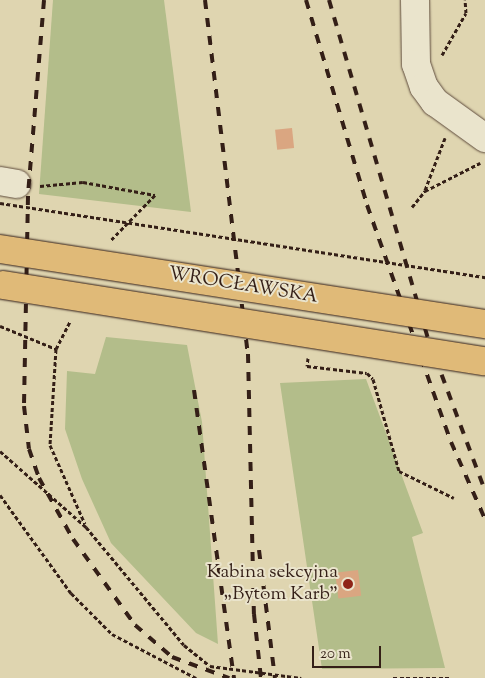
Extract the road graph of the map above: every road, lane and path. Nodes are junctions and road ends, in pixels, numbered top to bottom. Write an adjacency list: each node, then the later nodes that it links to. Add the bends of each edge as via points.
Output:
1 (415, 0): 3 (lane, via 416,64)
2 (465, 0): 3 (path, via 466,13)
3 (424, 87): 4 (lane)
4 (453, 116): 5 (lane); 8 (path)
5 (485, 138)
6 (485, 161): 8 (path)
7 (6, 189): 11 (path, bridge)
8 (425, 191): 9 (path)
9 (412, 207)
10 (0, 249): 13 (main road, WROCŁAWSKA, bridge)
11 (485, 277)
12 (3, 285): 16 (main road, WROCŁAWSKA, bridge)
13 (485, 324)
14 (1, 325): 20 (path, via 56,350 50,445)
15 (309, 352): 19 (path, via 307,366 367,373 373,379 399,471)
16 (485, 361)
17 (0, 451): 20 (path)
18 (0, 495): 21 (path, via 70,593 112,634)
19 (454, 498)
20 (86, 527): 22 (path, via 184,645 210,666)
21 (196, 678)
22 (301, 678)
23 (392, 678): 24 (path)
24 (450, 678)

